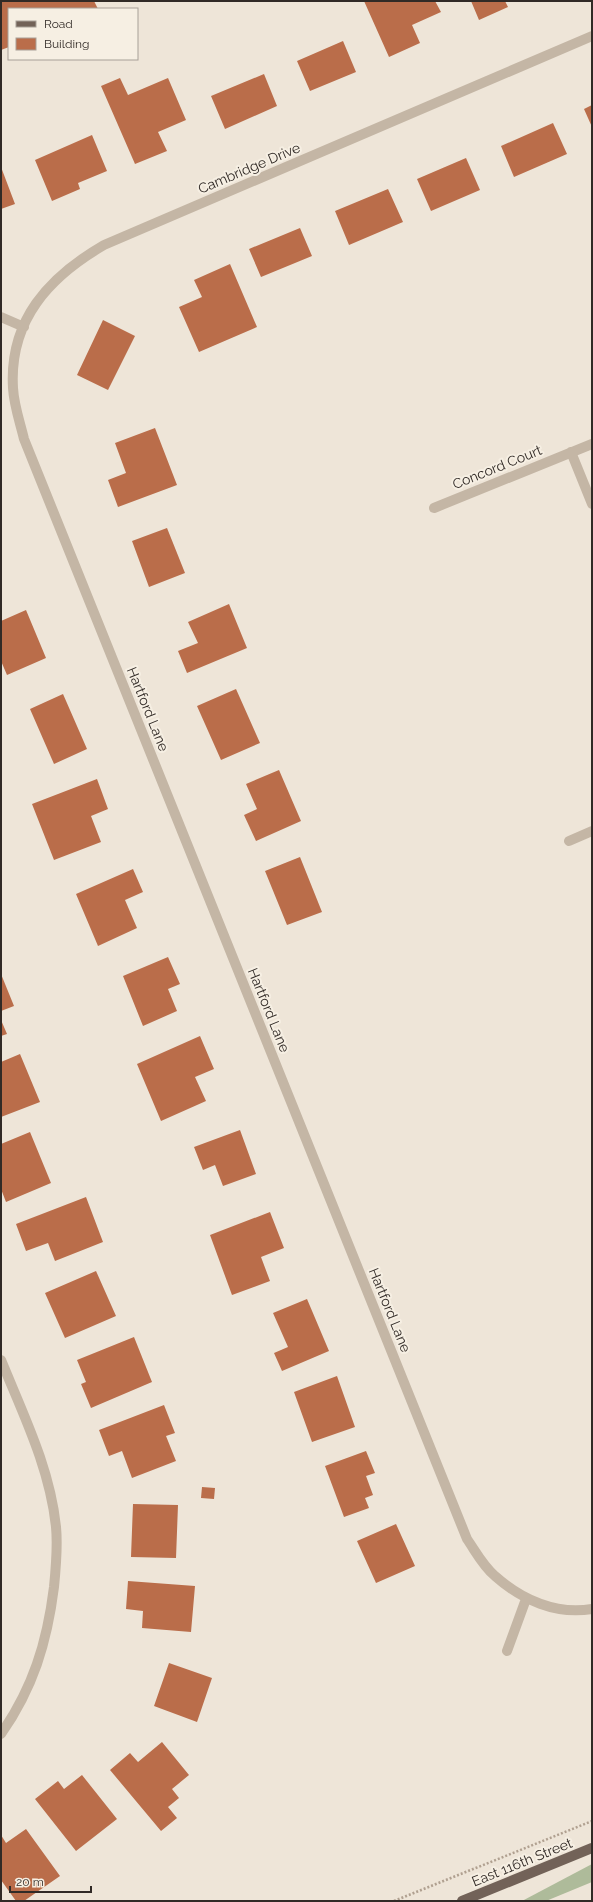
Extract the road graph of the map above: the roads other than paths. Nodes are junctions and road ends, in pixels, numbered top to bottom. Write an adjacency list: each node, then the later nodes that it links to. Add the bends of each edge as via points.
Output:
1 (592, 36): 3 (street, Cambridge Drive, via 104,245 60,274 44,292)
2 (1, 317): 3 (street)
3 (24, 327): 4 (street, Cambridge Drive, via 18,339 14,365 13,388)
4 (17, 411): 12 (street, Hartford Lane, via 24,439 467,1539 494,1576)
5 (592, 444): 6 (street, Concord Court)
6 (571, 452): 7 (street); 8 (street, Concord Court)
7 (592, 504)
8 (434, 508)
9 (592, 831): 10 (street)
10 (569, 841)
11 (1, 1360): 15 (street, via 37,1450 48,1485 56,1526 57,1564 44,1645 23,1698)
12 (526, 1598): 13 (street, Hartford Lane, via 554,1608); 14 (street)
13 (592, 1609)
14 (507, 1651)
15 (1, 1734)
16 (592, 1848): 17 (main road, East 116th Street)
17 (462, 1901)

